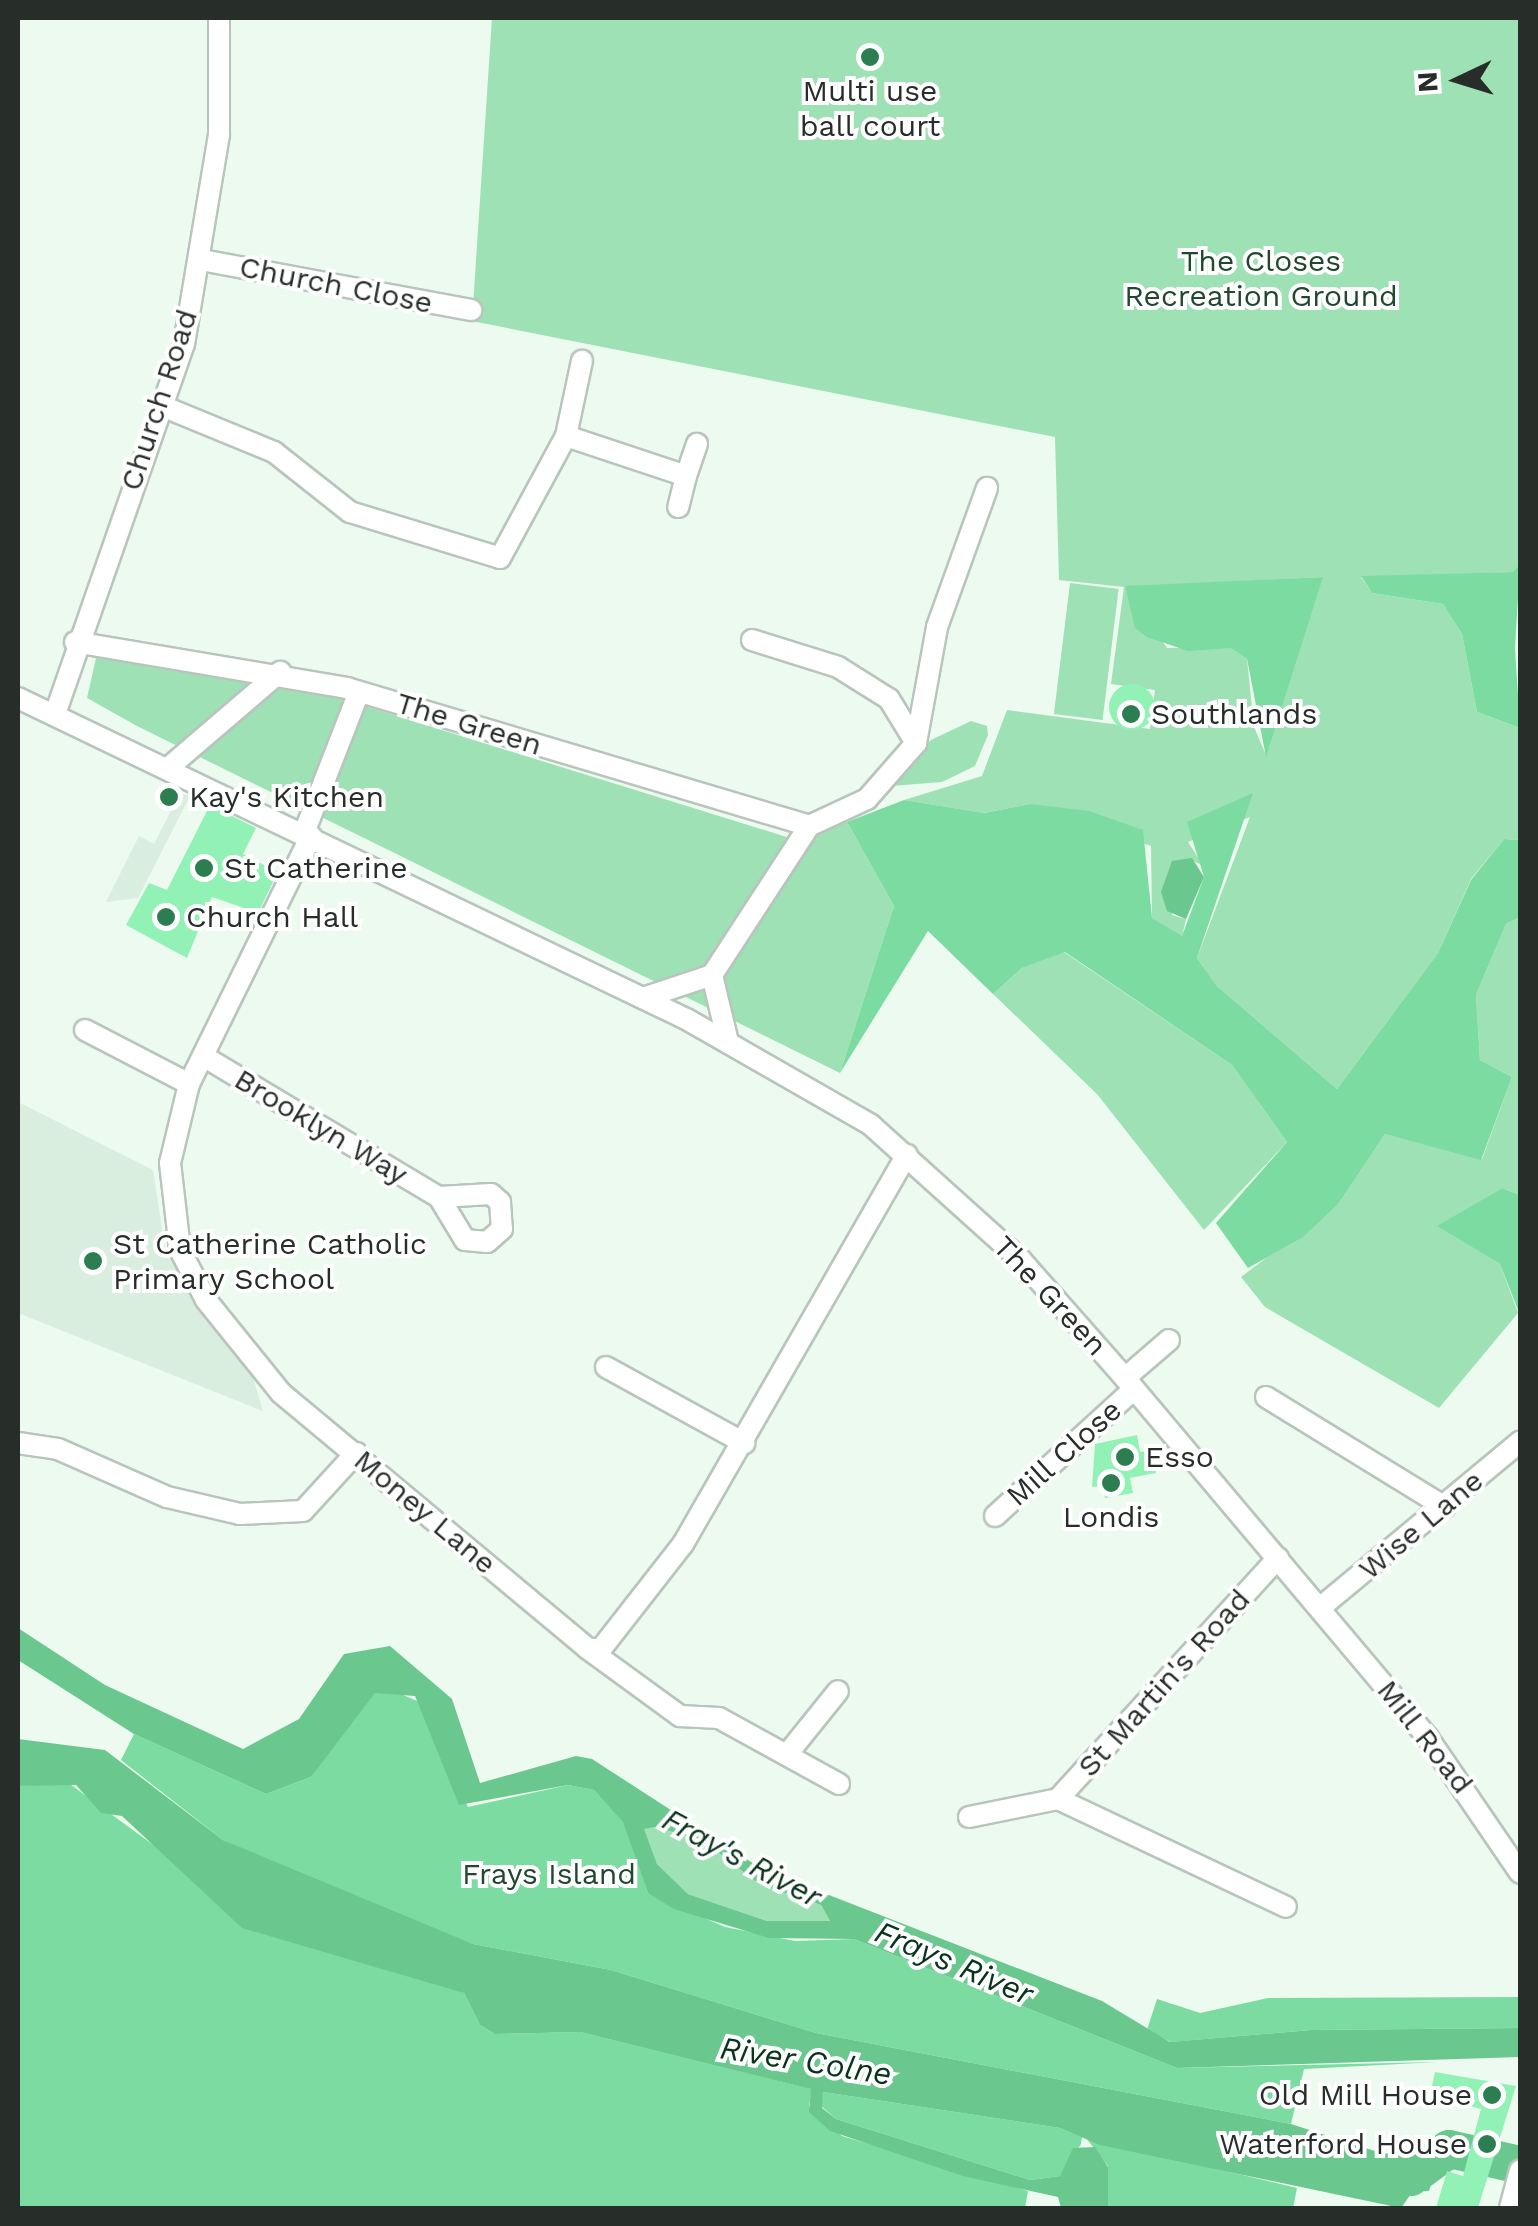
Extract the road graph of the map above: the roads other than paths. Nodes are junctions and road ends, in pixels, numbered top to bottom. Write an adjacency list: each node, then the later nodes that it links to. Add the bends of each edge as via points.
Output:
1 (218, 18): 2 (street, Church Road, via 219,134)
2 (200, 260): 3 (street, Church Close); 5 (street, Church Road)
3 (471, 310)
4 (582, 361): 6 (street)
5 (162, 406): 6 (street, via 274,452 350,512 500,558); 12 (street, Church Road)
6 (566, 436): 8 (street)
7 (697, 444): 8 (street)
8 (686, 476): 10 (street)
9 (987, 488): 17 (street, via 937,627)
10 (678, 507)
11 (752, 640): 17 (street, via 838,668 889,699)
12 (75, 642): 13 (street, The Green); 16 (street, Church Road)
13 (280, 672): 14 (street, The Green); 18 (street)
14 (360, 692): 19 (street, The Green); 20 (street, The Green)
15 (18, 698): 16 (street, The Green)
16 (55, 714): 18 (street, The Green)
17 (916, 743): 19 (street, via 867,799)
18 (168, 768): 20 (street, The Green)
19 (809, 826): 21 (street)
20 (308, 834): 22 (street, The Green); 25 (street, Money Lane)
21 (712, 975): 22 (street); 24 (street)
22 (643, 998): 24 (street, The Green)
23 (86, 1030): 26 (street)
24 (728, 1042): 27 (street, The Green, via 871,1125)
25 (203, 1056): 26 (street, Money Lane); 28 (street, Brooklyn Way)
26 (190, 1084): 36 (street, Money Lane, via 170,1184 189,1274 266,1378)
27 (907, 1155): 31 (street, The Green, via 1021,1260); 35 (street)
28 (439, 1197)
29 (1169, 1340): 31 (street, Mill Close)
30 (606, 1367): 35 (street)
31 (1129, 1384): 38 (street, Mill Close); 39 (street, The Green)
32 (1266, 1397): 37 (street)
33 (1520, 1442): 37 (street, Wise Lane)
34 (18, 1443): 36 (street, via 240,1514 303,1511)
35 (744, 1444): 41 (street, via 683,1544 601,1649)
36 (356, 1453): 41 (street, Money Lane)
37 (1445, 1507): 40 (street, Wise Lane)
38 (995, 1516)
39 (1278, 1558): 40 (street, The Green); 45 (street, St Martin's Road)
40 (1321, 1607): 47 (street, Mill Road, via 1491,1822)
41 (588, 1649): 43 (street, Money Lane, via 680,1716 719,1718)
42 (838, 1690): 43 (street)
43 (788, 1752): 44 (street, Money Lane)
44 (839, 1784)
45 (1058, 1800): 46 (street); 48 (street, St Martin's Road)
46 (969, 1817)
47 (1520, 1873)
48 (1286, 1907)
49 (1520, 2170): 50 (street)
50 (1510, 2208)

